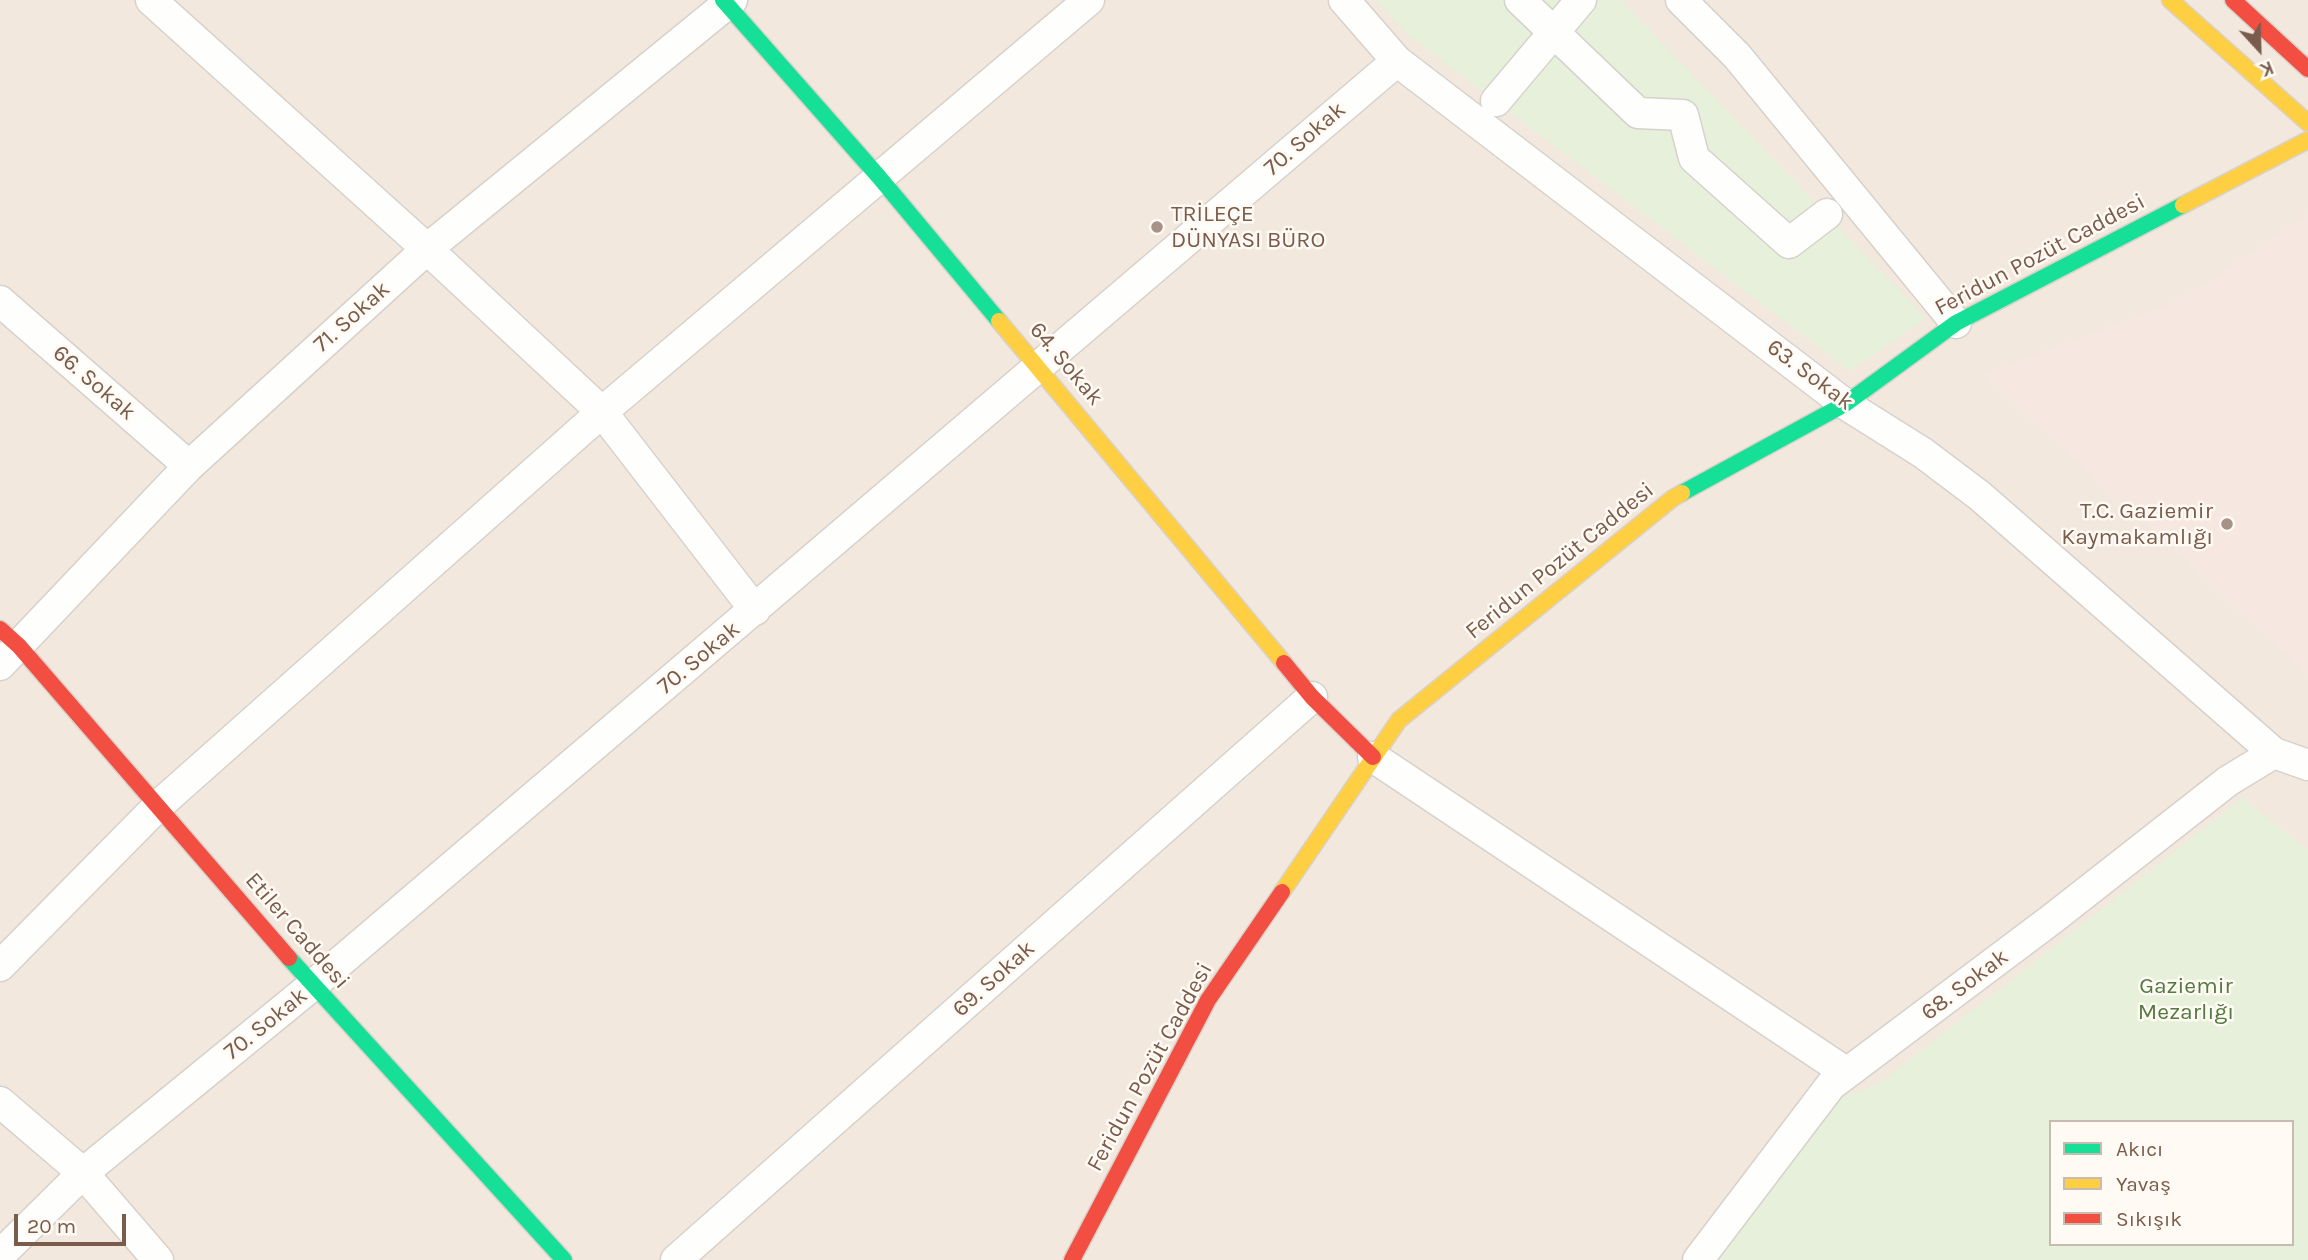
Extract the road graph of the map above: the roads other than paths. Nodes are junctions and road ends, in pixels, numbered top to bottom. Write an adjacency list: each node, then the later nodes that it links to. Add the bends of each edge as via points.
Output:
1 (151, 0): 18 (street)
2 (1089, 0): 16 (street)
3 (1344, 0): 11 (street, 63. Sokak)
4 (1520, 0): 10 (street)
5 (1581, 0): 10 (street)
6 (1681, 0): 20 (street, via 1737,56)
7 (2170, 0): 14 (street)
8 (2233, 0): 12 (street)
9 (727, 1): 16 (street, 64. Sokak); 18 (street, 71. Sokak)
10 (1553, 32): 13 (street); 17 (street, via 1638,113 1683,115 1694,158 1789,243)
11 (1397, 61): 21 (street, 70. Sokak); 22 (street, 63. Sokak)
12 (2308, 69)
13 (1496, 101)
14 (2308, 123)
15 (2308, 140): 20 (street, Feridun Pozüt Caddesi)
16 (879, 177): 21 (street, 64. Sokak); 23 (street)
17 (1827, 214)
18 (427, 249): 23 (street); 24 (street, 71. Sokak)
19 (0, 301): 24 (street, 66. Sokak)
20 (1956, 323): 22 (street, Feridun Pozüt Caddesi)
21 (1039, 367): 25 (street, 70. Sokak); 27 (street, 64. Sokak)
22 (1845, 404): 28 (street, 63. Sokak, via 1980,496); 29 (street, Feridun Pozüt Caddesi, via 1673,498 1399,720)
23 (602, 412): 25 (street); 31 (street)
24 (189, 466): 26 (street, 71. Sokak)
25 (754, 610): 33 (street, 70. Sokak)
26 (6, 647): 31 (street, Etiler Caddesi)
27 (1312, 697): 29 (street, 64. Sokak); 40 (street, 69. Sokak)
28 (2274, 753): 30 (street); 34 (street, 68. Sokak, via 2228,781)
29 (1373, 757): 34 (street); 41 (street, Feridun Pozüt Caddesi, via 1208,1000)
30 (2308, 765)
31 (158, 806): 32 (street); 33 (street, Etiler Caddesi)
32 (0, 966)
33 (313, 985): 36 (street, 70. Sokak); 39 (street, Etiler Caddesi)
34 (1847, 1073): 42 (street, 68. Sokak, via 1831,1085)
35 (0, 1102): 36 (street)
36 (83, 1173): 37 (street, 70. Sokak); 38 (street)
37 (0, 1255)
38 (158, 1260)
39 (564, 1260)
40 (676, 1260)
41 (1072, 1260)
42 (1698, 1260)

